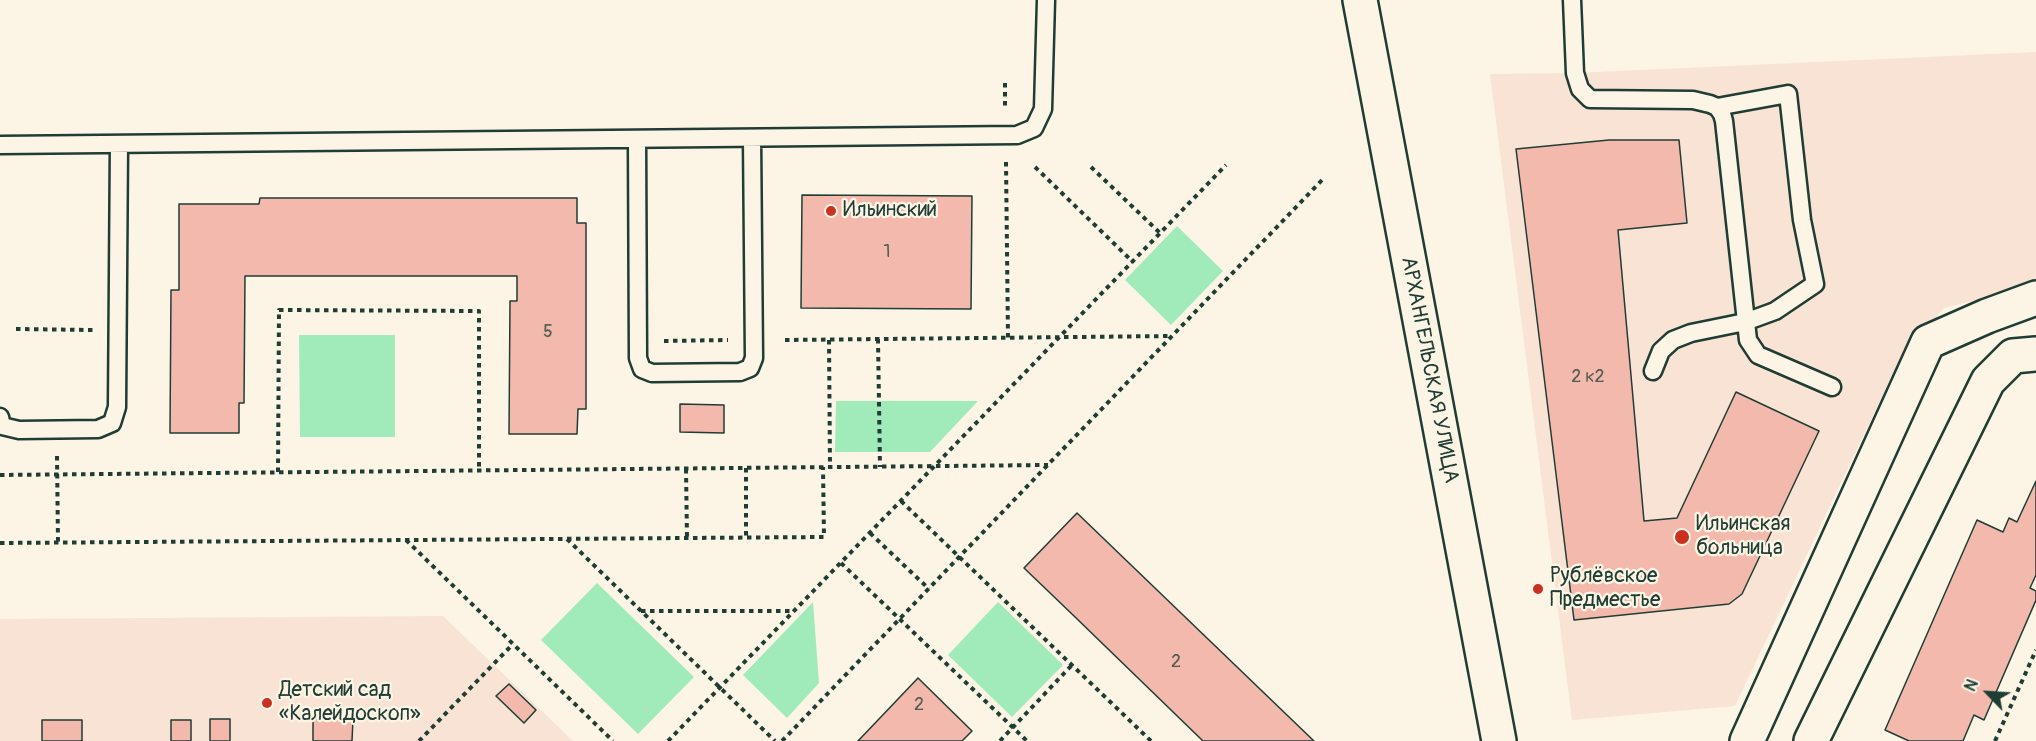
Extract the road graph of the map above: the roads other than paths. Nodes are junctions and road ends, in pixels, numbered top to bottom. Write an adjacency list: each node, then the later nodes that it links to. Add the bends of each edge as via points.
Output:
1 (1046, 0): 5 (lane, via 1043,109 1034,128 1017,135)
2 (1360, 0): 16 (street, АРХАНГЕЛЬСКАЯ УЛИЦА)
3 (1572, 0): 4 (lane, via 1575,73 1580,88 1590,99 1693,100)
4 (1717, 107): 11 (lane, via 1724,121); 11 (lane, via 1788,94 1802,220 1815,284 1775,311)
5 (752, 138): 6 (lane); 6 (lane, via 754,358 750,368 740,372 652,373 642,369 638,358)
6 (637, 139): 7 (lane)
7 (119, 144): 8 (lane); 15 (lane, via 117,407 112,423 98,429 19,430 2,426)
8 (0, 145)
9 (2036, 298): 10 (street)
10 (1987, 316): 12 (street); 17 (street, via 1928,342)
11 (1745, 321): 13 (lane, via 1673,340 1661,351); 14 (lane, via 1748,340 1758,355)
12 (2024, 355): 18 (street, via 1988,381)
13 (1653, 371)
14 (1832, 387)
15 (0, 417)
16 (1499, 741)
17 (1747, 741)
18 (1811, 741)

